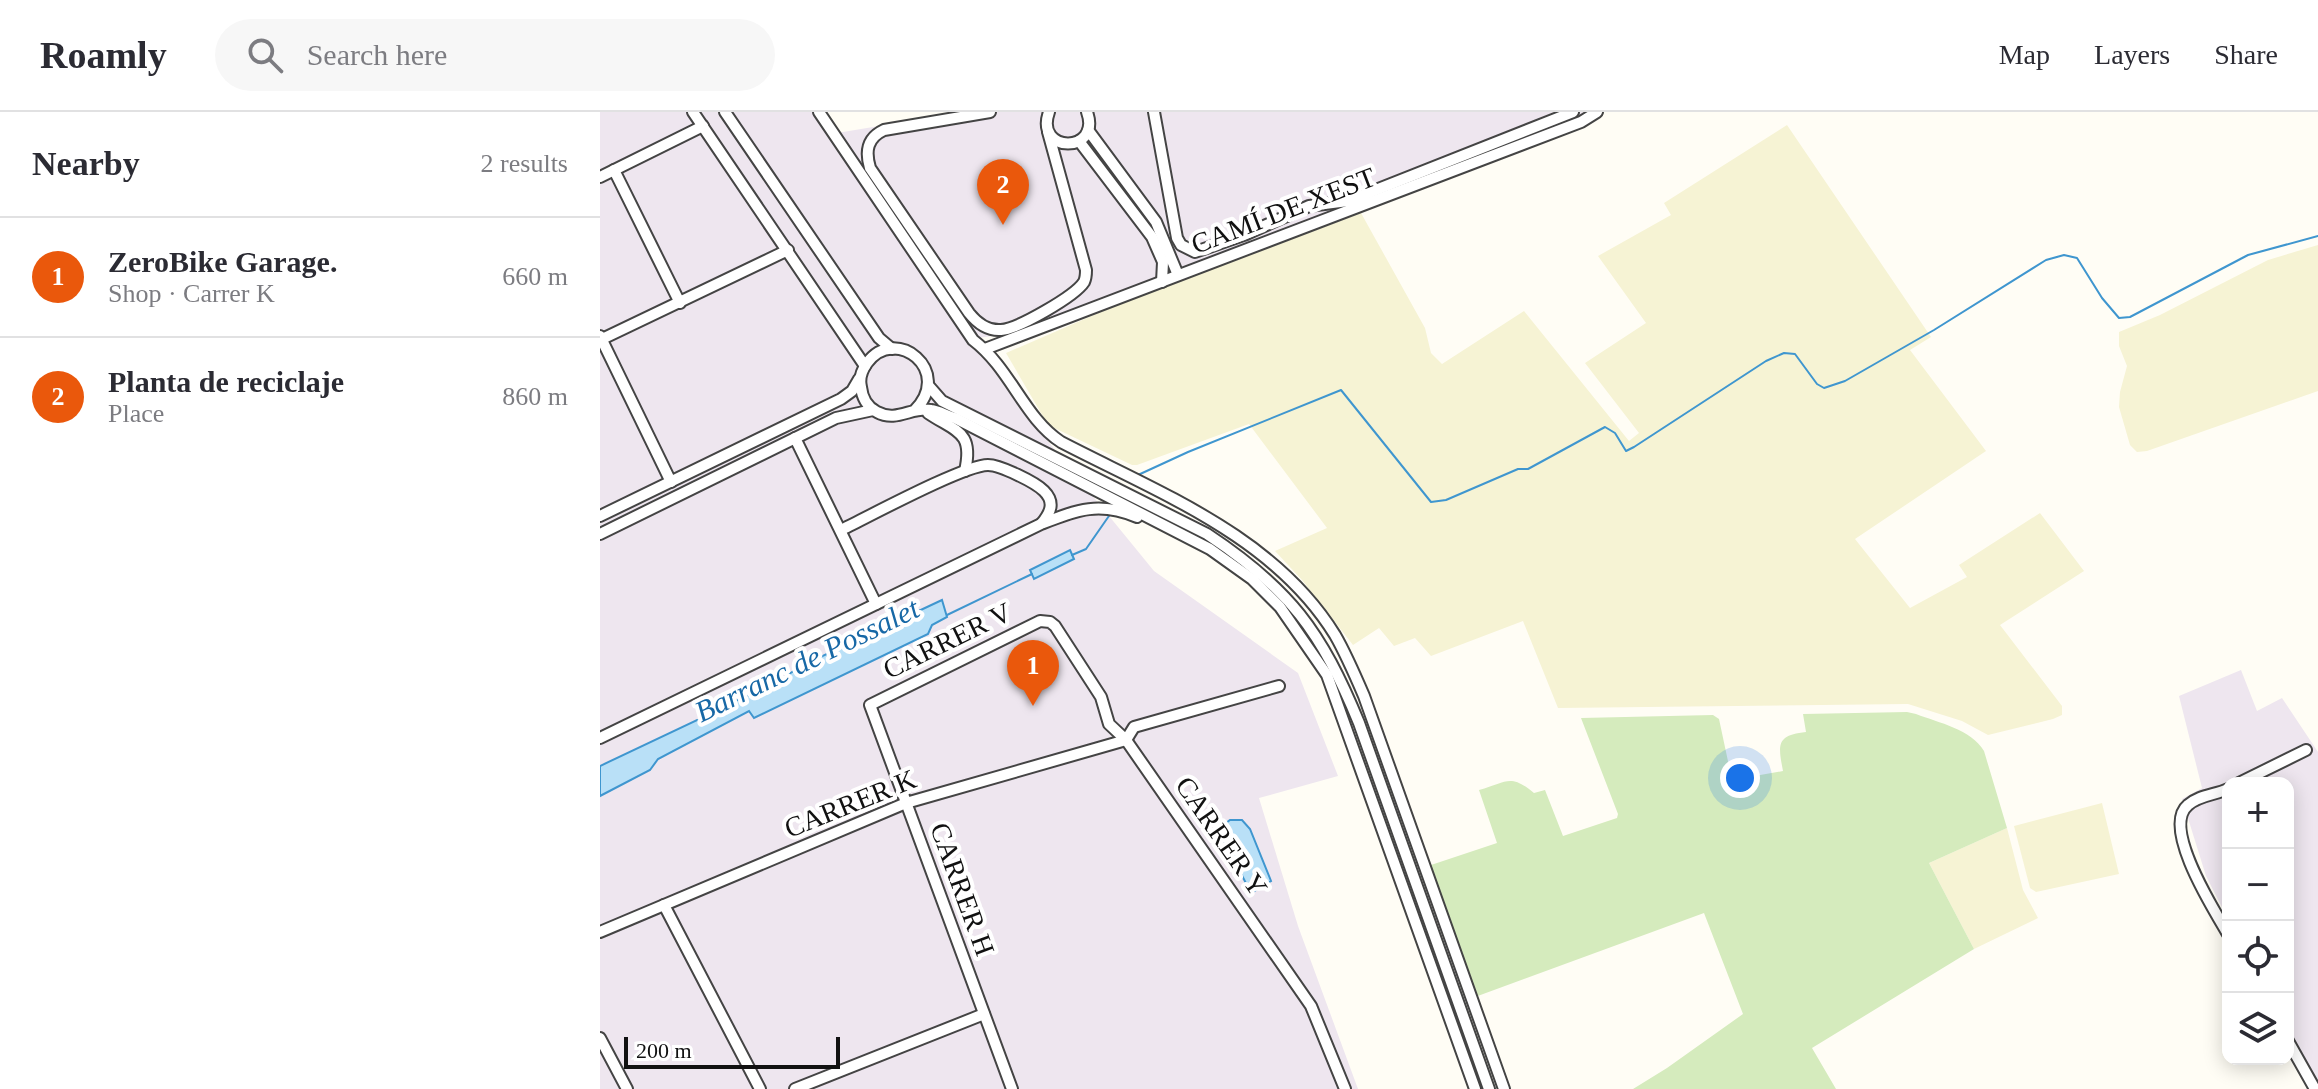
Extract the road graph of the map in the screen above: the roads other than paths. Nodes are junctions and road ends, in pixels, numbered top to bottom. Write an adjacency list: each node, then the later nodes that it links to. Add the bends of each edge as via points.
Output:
1 (693, 112): 10 (street)
2 (725, 112): 22 (street, via 879,338)
3 (819, 112): 23 (street, via 973,340)
4 (990, 112): 14 (street, via 884,130 867,148 870,168 969,313 988,329 1001,330 1036,317 1086,278)
5 (1087, 112): 11 (street)
6 (1154, 112): 7 (street, via 1177,238 1195,252 1309,206 1348,201)
7 (1573, 112)
8 (1597, 112): 18 (street, CAMÍ DE XEST)
9 (1046, 114): 12 (street)
10 (703, 126): 15 (street); 17 (street)
11 (1088, 130): 13 (street); 18 (street, via 1156,222)
12 (1048, 132): 13 (street, via 1055,139); 14 (street)
13 (1074, 142): 14 (street); 19 (street, via 1152,237 1163,262)
14 (1057, 158)
15 (614, 170): 16 (street); 20 (street)
16 (600, 177)
17 (788, 250): 20 (street); 24 (street)
18 (1178, 275): 19 (street, CAMÍ DE XEST)
19 (1162, 282): 23 (street, CAMÍ DE XEST)
20 (680, 303): 21 (street)
21 (601, 337): 31 (street)
22 (892, 349): 24 (street, via 874,355); 26 (street, via 919,358)
23 (985, 349): 60 (street, via 1046,432 1245,540 1282,571 1334,634 1364,696)
24 (865, 366): 25 (street)
25 (860, 378): 27 (street); 31 (street, via 841,399)
26 (928, 385): 28 (street); 59 (street, via 942,401 1207,534 1270,579 1297,610 1325,649 1359,723)
27 (873, 410): 28 (street, via 890,417); 29 (street, via 836,418)
28 (919, 410): 30 (street, via 965,439); 38 (street, via 955,418 1210,549 1252,579)
29 (795, 438): 34 (street); 35 (street)
30 (965, 471): 33 (street, via 989,465 1038,486 1051,507); 34 (street)
31 (671, 482): 32 (street)
32 (600, 516)
33 (1041, 524): 36 (street); 38 (street, via 1086,508 1105,508 1167,530 1243,579)
34 (841, 530): 36 (street)
35 (600, 534)
36 (876, 604): 41 (street)
37 (1046, 620): 40 (street, CARRER V); 42 (street, CARRER Y, via 1101,697 1109,724)
38 (1307, 644): 58 (street, via 1327,675 1345,720)
39 (1279, 686): 42 (street, CARRER K, via 1134,727)
40 (870, 705): 46 (street, CARRER H)
41 (600, 738)
42 (1126, 740): 46 (street, CARRER K); 57 (street, CARRER Y, via 1311,1006)
43 (2306, 750): 44 (street)
44 (2251, 777)
45 (2222, 791): 48 (street, via 2185,806 2179,819 2184,848)
46 (906, 803): 47 (street, CARRER K); 50 (street, CARRER H)
47 (664, 905): 49 (street, CARRER K); 54 (street)
48 (2222, 923)
49 (600, 932)
50 (984, 1014): 55 (street); 56 (street, CARRER H)
51 (600, 1038): 53 (street)
52 (2294, 1051): 61 (street)
53 (627, 1089)
54 (760, 1089)
55 (795, 1089)
56 (1012, 1089)
57 (1345, 1089)
58 (1475, 1089)
59 (1489, 1089)
60 (1504, 1089)
61 (2316, 1089)

